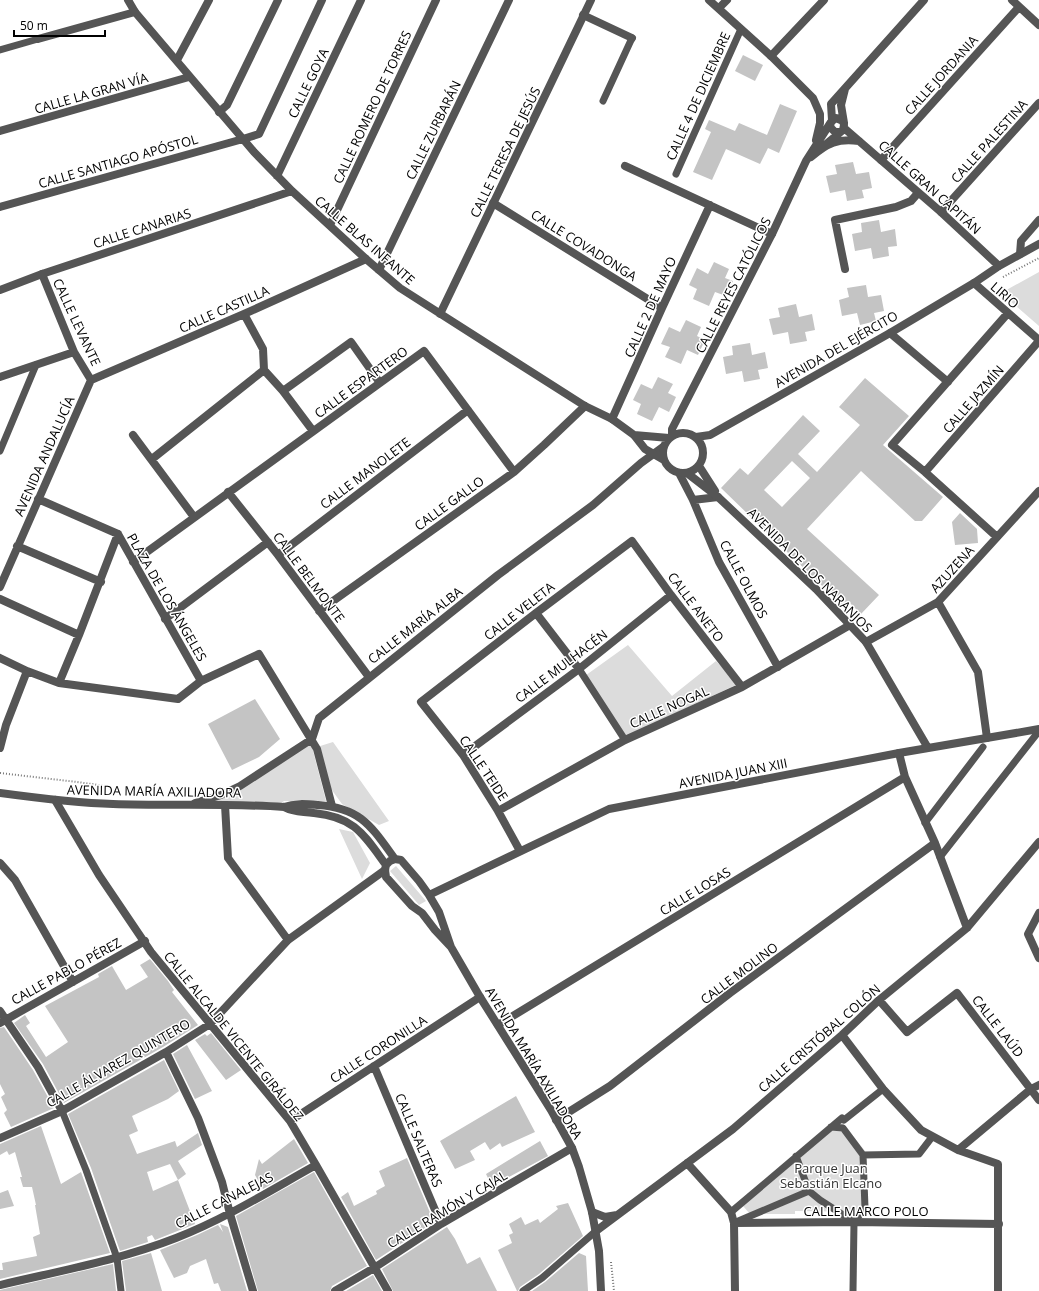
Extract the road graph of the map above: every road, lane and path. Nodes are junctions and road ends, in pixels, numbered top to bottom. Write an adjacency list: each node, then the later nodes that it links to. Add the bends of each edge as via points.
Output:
1 (128, 0): 16 (street, CALLE BLAS INFANTE)
2 (209, 0): 24 (street)
3 (278, 0): 29 (street, via 227,105)
4 (322, 0): 34 (street, CALLE SANTIAGO APÓSTOL, via 259,134)
5 (361, 0): 42 (street, CALLE GOYA)
6 (436, 0): 50 (street, CALLE ROMERO DE TORRES)
7 (509, 0): 57 (street, CALLE ZURBARÁN)
8 (591, 0): 17 (street, CALLE TERESA DE JESÚS)
9 (709, 0): 15 (street)
10 (727, 0): 15 (street)
11 (824, 0): 23 (street)
12 (924, 0): 26 (street)
13 (1012, 0): 14 (street)
14 (1019, 7): 18 (street); 38 (street, CALLE JORDANIA)
15 (719, 8): 19 (street)
16 (135, 12): 21 (street); 24 (street, CALLE BLAS INFANTE)
17 (583, 15): 20 (street); 45 (street, CALLE TERESA DE JESÚS)
18 (1039, 25)
19 (741, 28): 23 (street); 41 (street, CALLE 4 DE DICIEMBRE)
20 (632, 38): 27 (street)
21 (38, 40): 22 (street)
22 (0, 50)
23 (772, 56): 30 (street, via 813,98)
24 (177, 60): 25 (street, CALLE BLAS INFANTE)
25 (190, 77): 29 (street, CALLE BLAS INFANTE); 33 (street, CALLE LA GRAN VÍA)
26 (845, 88): 31 (street, via 831,104); 32 (street, via 841,105)
27 (602, 100)
28 (1039, 103): 48 (street, CALLE PALESTINA)
29 (219, 112): 34 (street, CALLE BLAS INFANTE)
30 (820, 114): 31 (street); 37 (street, via 820,127)
31 (830, 124): 32 (street, via 835,132); 32 (street, via 839,118); 37 (street, CALLE REYES CATÓLICOS)
32 (842, 127): 35 (street, CALLE GRAN CAPITÁN); 36 (street, CALLE REYES CATÓLICOS)
33 (0, 131)
34 (243, 139): 42 (street, CALLE BLAS INFANTE); 47 (street, CALLE SANTIAGO APÓSTOL)
35 (860, 141): 36 (street, CALLE REYES CATÓLICOS, via 845,140); 38 (street, CALLE GRAN CAPITÁN)
36 (825, 145): 39 (street, CALLE REYES CATÓLICOS)
37 (812, 150): 39 (street, CALLE REYES CATÓLICOS)
38 (881, 160): 44 (street, CALLE GRAN CAPITÁN)
39 (806, 161): 51 (street, CALLE REYES CATÓLICOS)
40 (625, 166): 46 (street)
41 (676, 174)
42 (277, 176): 43 (street, CALLE BLAS INFANTE)
43 (292, 191): 50 (street, CALLE BLAS INFANTE); 58 (street, CALLE CANARIAS)
44 (918, 193): 48 (street, CALLE GRAN CAPITÁN); 56 (street, via 911,201 896,207 835,220)
45 (494, 203): 61 (street, CALLE COVADONGA); 64 (street, CALLE TERESA DE JESÚS)
46 (710, 205): 51 (street); 61 (street, CALLE 2 DE MAYO)
47 (0, 207)
48 (941, 212): 55 (street, CALLE GRAN CAPITÁN)
49 (1039, 220): 53 (street, via 1021,241)
50 (330, 225): 54 (street, CALLE BLAS INFANTE)
51 (772, 234): 77 (street, CALLE REYES CATÓLICOS)
52 (1039, 244): 53 (street, AVENIDA DEL EJÉRCITO)
53 (1020, 254): 55 (street, AVENIDA DEL EJÉRCITO)
54 (366, 259): 57 (street, CALLE BLAS INFANTE); 63 (street, CALLE CASTILLA)
55 (999, 266): 59 (street, AVENIDA DEL EJÉRCITO)
56 (845, 269)
57 (379, 270): 64 (street, CALLE BLAS INFANTE, via 400,288)
58 (42, 274): 60 (street, CALLE CANARIAS); 67 (street, CALLE LEVANTE)
59 (974, 283): 62 (street, LIRIO); 65 (street, AVENIDA DEL EJÉRCITO)
60 (0, 290)
61 (662, 308): 78 (street, CALLE 2 DE MAYO)
62 (1008, 313): 66 (street, LIRIO); 72 (street)
63 (244, 314): 69 (street, via 263,349); 71 (street, CALLE CASTILLA)
64 (440, 314): 75 (street, CALLE BLAS INFANTE)
65 (890, 333): 72 (street); 83 (street, AVENIDA DEL EJÉRCITO)
66 (1039, 341): 94 (street, CALLE JAZMÍN)
67 (74, 352): 68 (street); 71 (street, CALLE LEVANTE)
68 (36, 365): 70 (street); 88 (street)
69 (264, 370): 74 (street); 90 (street)
70 (0, 377)
71 (91, 380): 99 (street, AVENIDA ANDALUCÍA)
72 (948, 382): 94 (street, via 892,445)
73 (380, 383): 74 (street, via 351,342); 76 (street, CALLE ESPARTERO, via 424,351); 79 (street, CALLE ESPARTERO)
74 (283, 391): 79 (street)
75 (585, 406): 78 (street, CALLE BLAS INFANTE); 93 (street, CALLE GALLO)
76 (468, 410): 93 (street, CALLE ESPARTERO); 107 (street, CALLE MANOLETE)
77 (679, 418): 80 (street); 84 (street, CALLE REYES CATÓLICOS, via 672,429)
78 (612, 419): 82 (street, CALLE BLAS INFANTE)
79 (314, 431): 97 (street, CALLE ESPARTERO)
80 (686, 434): 84 (street); 85 (street)
81 (134, 435): 90 (street)
82 (634, 435): 84 (street); 89 (street, CALLE BLAS INFANTE, via 645,449)
83 (710, 435): 85 (street, AVENIDA DEL EJÉRCITO); 87 (street)
84 (671, 437): 86 (street)
85 (696, 438): 87 (street)
86 (663, 447): 89 (street, CALLE MARÍA ALBA); 91 (street)
87 (703, 450): 92 (street)
88 (0, 451)
89 (655, 454): 91 (street, CALLE BLAS INFANTE); 124 (street, CALLE MARÍA ALBA, via 593,505 498,575)
90 (152, 459): 101 (street)
91 (664, 460): 95 (street, via 667,466)
92 (699, 466): 95 (street); 98 (street, AVENIDA DE LOS NARANJOS)
93 (514, 472): 114 (street, CALLE GALLO)
94 (925, 472): 103 (street)
95 (683, 473): 98 (street, AVENIDA DE LOS NARANJOS); 100 (street, CALLE OLMOS)
96 (1039, 491): 103 (street, AZUZENA)
97 (228, 492): 101 (street, CALLE ESPARTERO); 105 (street, CALLE BELMONTE)
98 (718, 497): 100 (street); 117 (street, AVENIDA DE LOS NARANJOS, via 816,589)
99 (38, 499): 102 (street); 106 (street, AVENIDA ANDALUCÍA)
100 (693, 500): 121 (street, CALLE OLMOS, via 719,562)
101 (194, 517): 108 (street, CALLE ESPARTERO)
102 (118, 534): 108 (street, PLAZA DE LOS ÁNGELES); 109 (street, PLAZA DE LOS ÁNGELES)
103 (997, 537): 113 (street, AZUZENA)
104 (632, 541): 111 (street, CALLE ANETO); 115 (street, CALLE VELETA)
105 (268, 542): 107 (street, CALLE BELMONTE); 116 (street)
106 (17, 546): 109 (street); 110 (street, AVENIDA ANDALUCÍA)
107 (278, 555): 114 (street, CALLE BELMONTE)
108 (133, 562): 116 (street, PLAZA DE LOS ÁNGELES)
109 (100, 582): 118 (street, PLAZA DE LOS ÁNGELES)
110 (0, 587)
111 (671, 595): 122 (street, CALLE MULHACÉN); 127 (street, CALLE ANETO)
112 (0, 600): 118 (street)
113 (938, 602): 119 (street, AZUZENA); 131 (street, via 978,672)
114 (319, 611): 124 (street, CALLE BELMONTE)
115 (536, 613): 122 (street); 128 (street, CALLE VELETA)
116 (166, 619): 125 (street, PLAZA DE LOS ÁNGELES)
117 (850, 625): 119 (street, AVENIDA DE LOS NARANJOS); 121 (street, CALLE NOGAL)
118 (79, 636): 126 (street, PLAZA DE LOS ÁNGELES)
119 (866, 642): 136 (street, AVENIDA DE LOS NARANJOS)
120 (0, 658): 123 (street, PLAZA DE LOS ÁNGELES)
121 (778, 667): 127 (street, CALLE NOGAL)
122 (578, 669): 133 (street); 138 (street, CALLE MULHACÉN)
123 (26, 671): 126 (street, PLAZA DE LOS ÁNGELES); 129 (street)
124 (369, 677): 132 (street, CALLE MARÍA ALBA, via 319,718)
125 (201, 681): 126 (street, PLAZA DE LOS ÁNGELES, via 178,699); 132 (street, via 259,654)
126 (60, 682)
127 (742, 687): 133 (street, CALLE NOGAL)
128 (421, 702): 138 (street, CALLE TEIDE)
129 (3, 724): 135 (street)
130 (1039, 730): 131 (street, AVENIDA JUAN XIII); 153 (street)
131 (987, 738): 136 (street, AVENIDA JUAN XIII)
132 (312, 739): 144 (street, via 235,789); 146 (street)
133 (625, 740): 148 (street, CALLE NOGAL)
134 (983, 747): 149 (street)
135 (0, 748)
136 (928, 748): 137 (street, AVENIDA JUAN XIII)
137 (899, 753): 140 (street); 152 (street, AVENIDA JUAN XIII, via 609,809)
138 (463, 755): 148 (street, CALLE TEIDE)
139 (0, 773): 142 (path, via 106,786)
140 (905, 777): 149 (street); 175 (street, CALLE LOSAS)
141 (0, 793): 143 (street, AVENIDA MARÍA AXILIADORA)
142 (118, 794)
143 (55, 800): 144 (street, AVENIDA MARÍA AXILIADORA, via 113,804); 166 (street, CALLE ALCALDE VICENTE GIRÁLDEZ, via 99,875)
144 (190, 804): 145 (street, AVENIDA MARÍA AXILIADORA)
145 (225, 805): 147 (street, AVENIDA MARÍA AXILIADORA); 165 (street, via 228,858)
146 (332, 806): 147 (street, AVENIDA MARÍA AXILIADORA, via 293,804); 154 (street, AVENIDA MARÍA AXILIADORA, via 353,813 365,821)
147 (284, 807): 156 (street, AVENIDA MARÍA AXILIADORA, via 292,812 315,813 346,820 361,832)
148 (498, 810): 152 (street, CALLE TEIDE)
149 (925, 823): 151 (street)
150 (1039, 842): 164 (street, CALLE CRISTÓBAL COLÓN)
151 (935, 843): 153 (street); 184 (street, CALLE MOLINO, via 730,993 610,1086)
152 (520, 851): 158 (street, AVENIDA JUAN XIII)
153 (940, 857): 164 (street)
154 (395, 859): 156 (street, CALLE ÁLVAREZ QUINTERO); 157 (street, AVENIDA MARÍA AXILIADORA, via 401,860)
155 (0, 863): 169 (street, via 15,880)
156 (385, 868): 162 (street, AVENIDA MARÍA AXILIADORA, via 386,877 412,906); 165 (street, CALLE ÁLVAREZ QUINTERO)
157 (419, 881): 158 (street, via 433,887); 159 (street, AVENIDA MARÍA AXILIADORA)
158 (446, 888): 159 (street, AVENIDA JUAN XIII); 161 (street, via 439,897)
159 (429, 895): 160 (street, AVENIDA MARÍA AXILIADORA)
160 (433, 905): 161 (street, AVENIDA MARÍA AXILIADORA); 162 (street)
161 (439, 912): 167 (street, AVENIDA MARÍA AXILIADORA)
162 (422, 913): 167 (street, AVENIDA MARÍA AXILIADORA)
163 (1039, 913): 168 (street, via 1028,934)
164 (967, 928): 171 (street, CALLE CRISTÓBAL COLÓN)
165 (288, 940): 174 (street, CALLE ÁLVAREZ QUINTERO)
166 (144, 941): 169 (street, CALLE PABLO PÉREZ); 174 (street, CALLE ALCALDE VICENTE GIRÁLDEZ)
167 (451, 947): 170 (street, AVENIDA MARÍA AXILIADORA)
168 (1039, 958)
169 (73, 982): 173 (street, CALLE PABLO PÉREZ)
170 (480, 996): 175 (street, AVENIDA MARÍA AXILIADORA); 178 (street, CALLE CORONILLA)
171 (879, 1000): 176 (street, CALLE CRISTÓBAL COLÓN); 180 (street, CALLE LAÚD, via 907,1032 957,993)
172 (0, 1011): 173 (street)
173 (3, 1021): 183 (street, via 38,1067)
174 (210, 1024): 177 (street, CALLE ÁLVAREZ QUINTERO); 185 (street, CALLE ALCALDE VICENTE GIRÁLDEZ)
175 (498, 1025): 184 (street, AVENIDA MARÍA AXILIADORA)
176 (842, 1035): 181 (street); 193 (street, CALLE CRISTÓBAL COLÓN, via 732,1129)
177 (166, 1052): 183 (street, CALLE ÁLVAREZ QUINTERO); 198 (street, via 198,1118 222,1182)
178 (374, 1066): 185 (street, CALLE CORONILLA); 202 (street, CALLE SALTERAS)
179 (1039, 1085): 180 (street)
180 (1031, 1089): 182 (street, CALLE LAÚD); 190 (street)
181 (882, 1090): 186 (street); 187 (street, via 921,1130)
182 (1039, 1100)
183 (62, 1111): 188 (street, CALLE ÁLVAREZ QUINTERO); 206 (street)
184 (556, 1120): 189 (street, AVENIDA MARÍA AXILIADORA)
185 (290, 1121): 194 (street, CALLE ALCALDE VICENTE GIRÁLDEZ)
186 (831, 1127): 191 (street, via 843,1128); 192 (street)
187 (932, 1137): 190 (street); 191 (street, via 919,1154)
188 (0, 1138)
189 (572, 1148): 196 (street, AVENIDA MARÍA AXILIADORA); 202 (street, CALLE RAMÓN Y CAJAL)
190 (958, 1150): 203 (street, via 998,1164)
191 (863, 1155): 200 (street, via 865,1208)
192 (796, 1156): 195 (street); 197 (street)
193 (687, 1163): 197 (street); 199 (street, CALLE CRISTÓBAL COLÓN)
194 (316, 1164): 198 (street, CALLE CANALEJAS); 207 (street, CALLE ALCALDE VICENTE GIRÁLDEZ)
195 (809, 1191): 200 (street); 201 (street)
196 (592, 1212): 199 (street, via 605,1217); 204 (street, AVENIDA MARÍA AXILIADORA)
197 (731, 1212): 201 (street)
198 (230, 1214): 206 (street, CALLE CANALEJAS, via 176,1238); 210 (street)
199 (619, 1215): 204 (street, CALLE CRISTÓBAL COLÓN)
200 (854, 1222): 201 (street, CALLE MARCO POLO); 203 (street, CALLE MARCO POLO); 217 (street)
201 (734, 1223): 216 (street)
202 (441, 1224): 207 (street, CALLE RAMÓN Y CAJAL)
203 (999, 1224): 218 (street)
204 (594, 1234): 213 (street); 214 (street, AVENIDA MARÍA AXILIADORA, via 599,1250)
205 (610, 1255): 215 (path)
206 (117, 1258): 208 (street, CALLE CANALEJAS); 209 (street)
207 (374, 1268): 211 (street, CALLE RAMÓN Y CAJAL); 212 (street, CALLE ALCALDE VICENTE GIRÁLDEZ)
208 (0, 1285)
209 (121, 1291)
210 (253, 1291)
211 (335, 1291)
212 (388, 1291)
213 (523, 1291)
214 (601, 1291)
215 (614, 1291)
216 (735, 1291)
217 (852, 1291)
218 (998, 1291)

